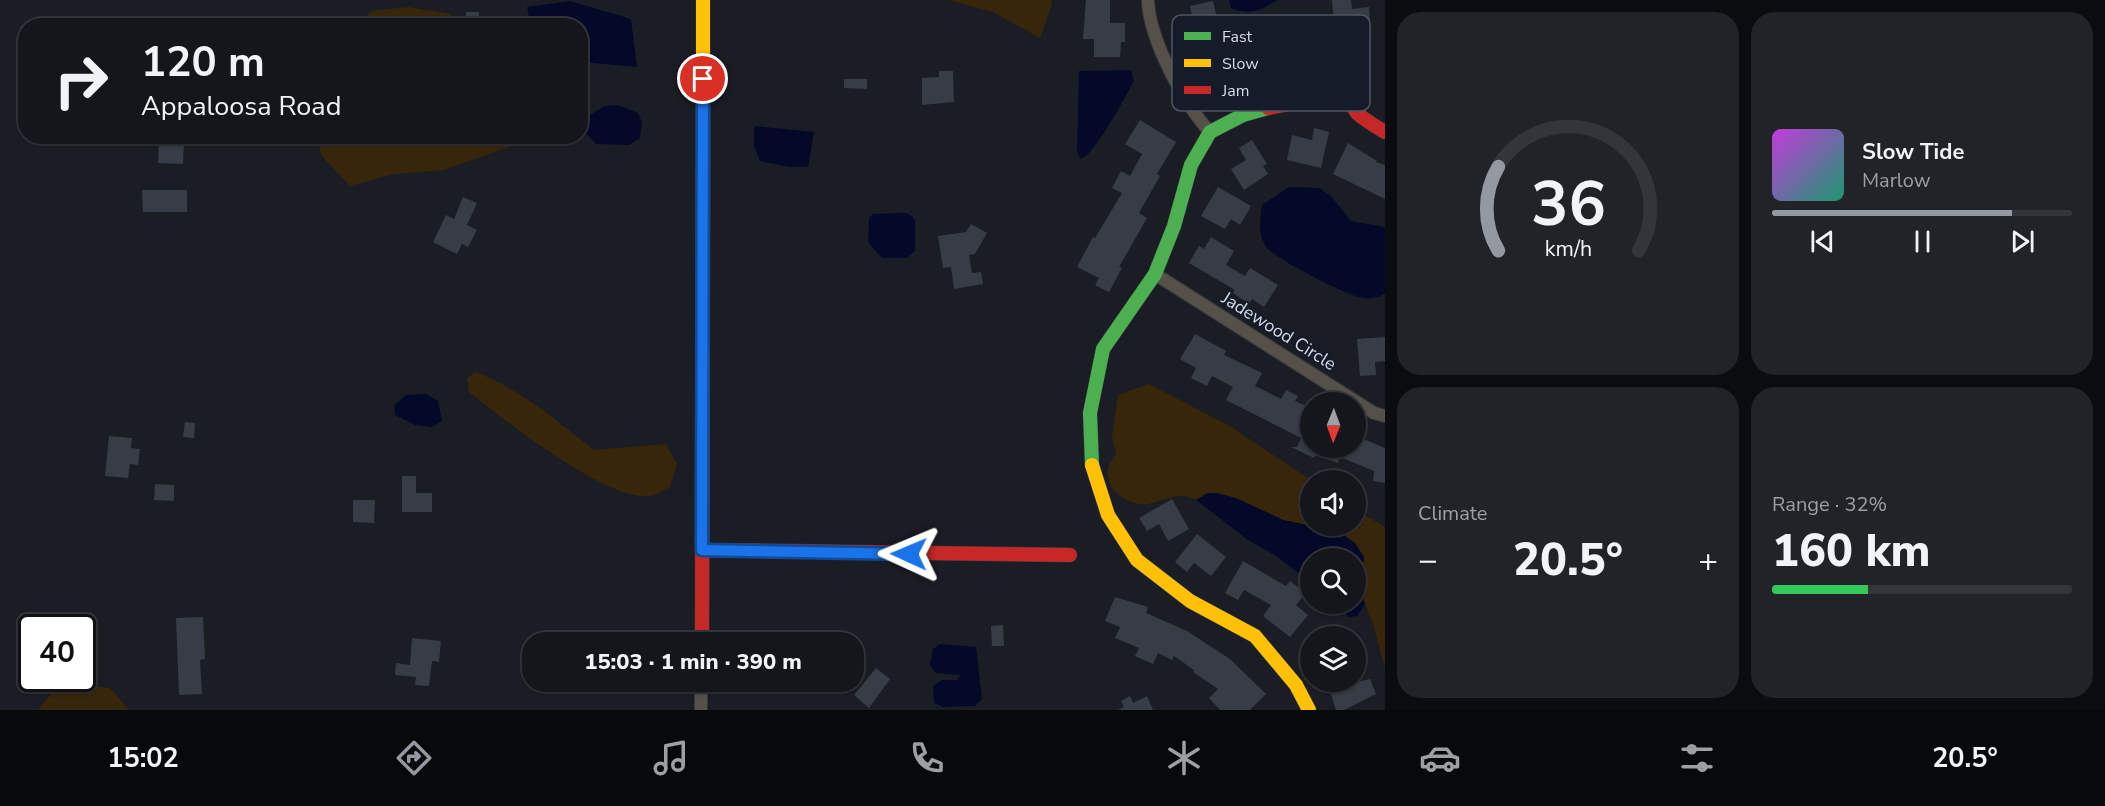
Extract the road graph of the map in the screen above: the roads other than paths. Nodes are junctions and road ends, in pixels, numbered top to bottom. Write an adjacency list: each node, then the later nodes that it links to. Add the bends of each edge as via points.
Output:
1 (703, 0): 11 (street)
2 (1148, 0): 3 (street, via 1154,32)
3 (1172, 72)
4 (1193, 111): 7 (street)
5 (1260, 111): 7 (street)
6 (1356, 111): 8 (street)
7 (1210, 132): 9 (street, via 1191,165)
8 (1385, 132)
9 (1155, 274): 10 (street, Jadewood Circle, via 1374,413); 16 (street, via 1103,349 1090,413 1091,461 1108,515 1137,560 1190,601 1255,636 1296,685)
10 (1385, 416)
11 (702, 550): 12 (street); 13 (street)
12 (1070, 555)
13 (702, 632)
14 (701, 692): 15 (street)
15 (701, 710)
16 (1309, 710)

